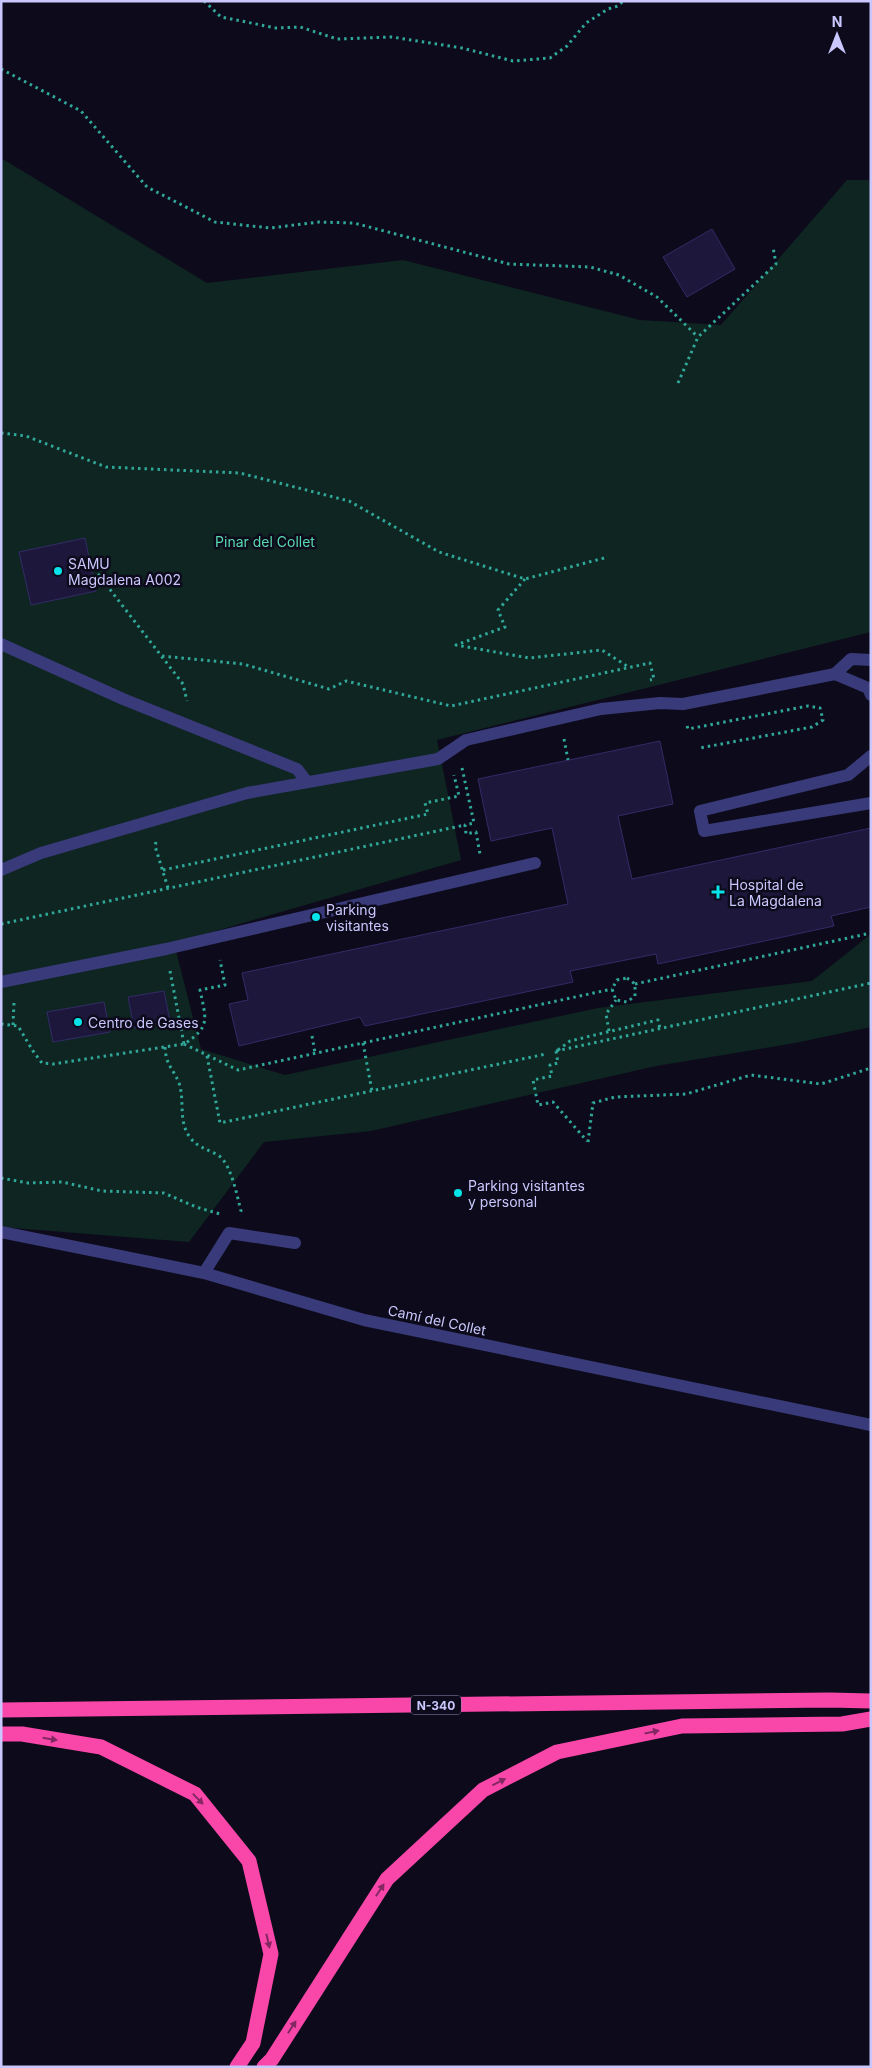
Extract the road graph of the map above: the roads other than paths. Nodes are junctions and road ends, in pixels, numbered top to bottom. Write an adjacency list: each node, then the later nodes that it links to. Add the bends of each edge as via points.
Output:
1 (1, 644): 6 (street, via 123,699 297,769)
2 (871, 660): 3 (street, via 851,659)
3 (835, 674): 4 (street, via 868,688); 6 (street, via 683,704 601,709 466,740 438,758)
4 (871, 695)
5 (871, 756): 7 (street, via 848,775 700,812 704,831)
6 (307, 782): 9 (street, via 247,793 41,853)
7 (871, 803)
8 (535, 863): 10 (street, via 166,949)
9 (1, 870)
10 (1, 982)
11 (1, 1232): 13 (street, Camí del Collet)
12 (296, 1243): 13 (street, via 229,1233)
13 (204, 1273): 14 (street, Camí del Collet, via 364,1320)
14 (871, 1425)
15 (871, 1701): 16 (highway, N-340)
16 (1, 1710)
17 (871, 1719): 20 (highway, one-way to 17, via 387,1880 483,1790 557,1752 682,1726 842,1724)
18 (1, 1734): 19 (highway, one-way to 19, via 22,1734 101,1747 195,1794 249,1861 271,1954 253,2043)
19 (238, 2067)
20 (264, 2067)

